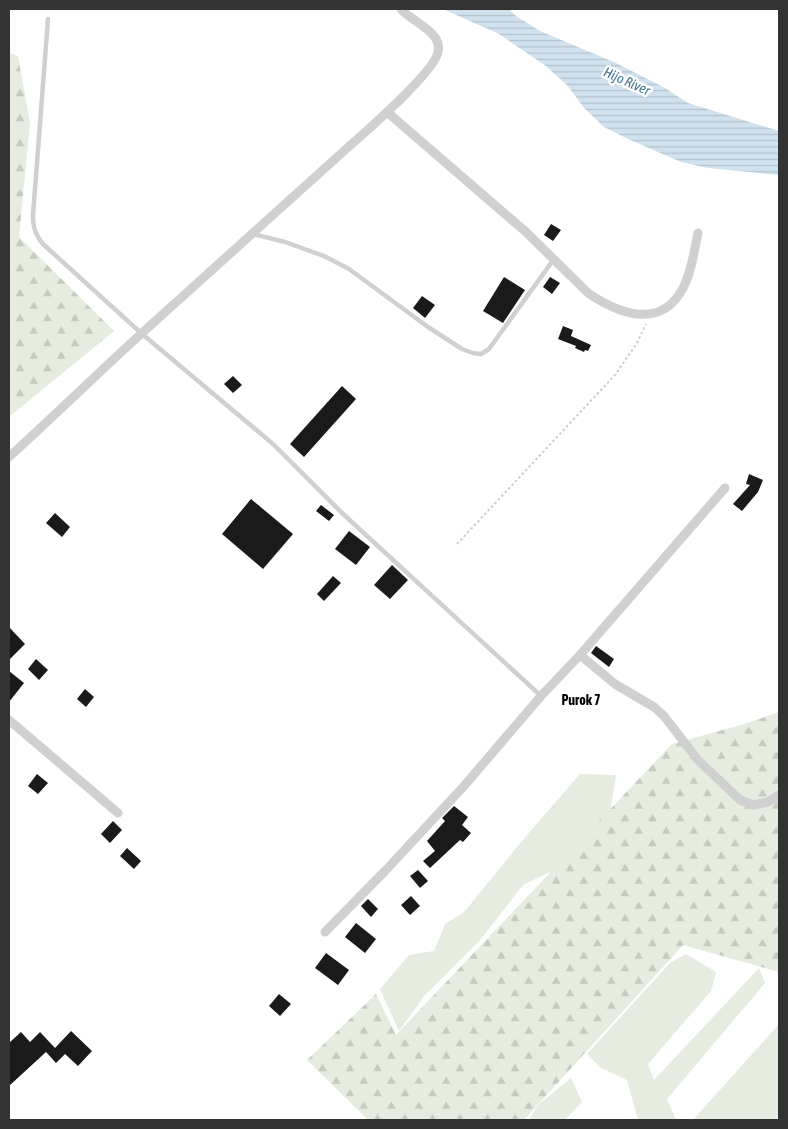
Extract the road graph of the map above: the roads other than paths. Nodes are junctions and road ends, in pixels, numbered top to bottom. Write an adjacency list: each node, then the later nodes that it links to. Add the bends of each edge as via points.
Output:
1 (401, 9): 3 (street, via 432,33 439,44 438,53 433,66)
2 (48, 19): 7 (lane, via 33,228 43,244)
3 (387, 112): 5 (street); 6 (street)
4 (698, 233): 6 (street, via 683,289 670,306 650,315 638,316 600,301)
5 (253, 234): 6 (lane, via 308,249 341,265 434,331 462,348 481,354 489,349); 7 (street)
6 (554, 259)
7 (141, 333): 8 (street); 11 (lane, via 273,444 342,513)
8 (9, 457)
9 (725, 488): 10 (street)
10 (580, 655): 11 (street); 13 (street, via 615,684 664,716 698,760 740,800 753,805 768,802)
11 (541, 696): 15 (street, via 464,786)
12 (9, 720): 14 (street)
13 (779, 795)
14 (118, 813)
15 (325, 932)

